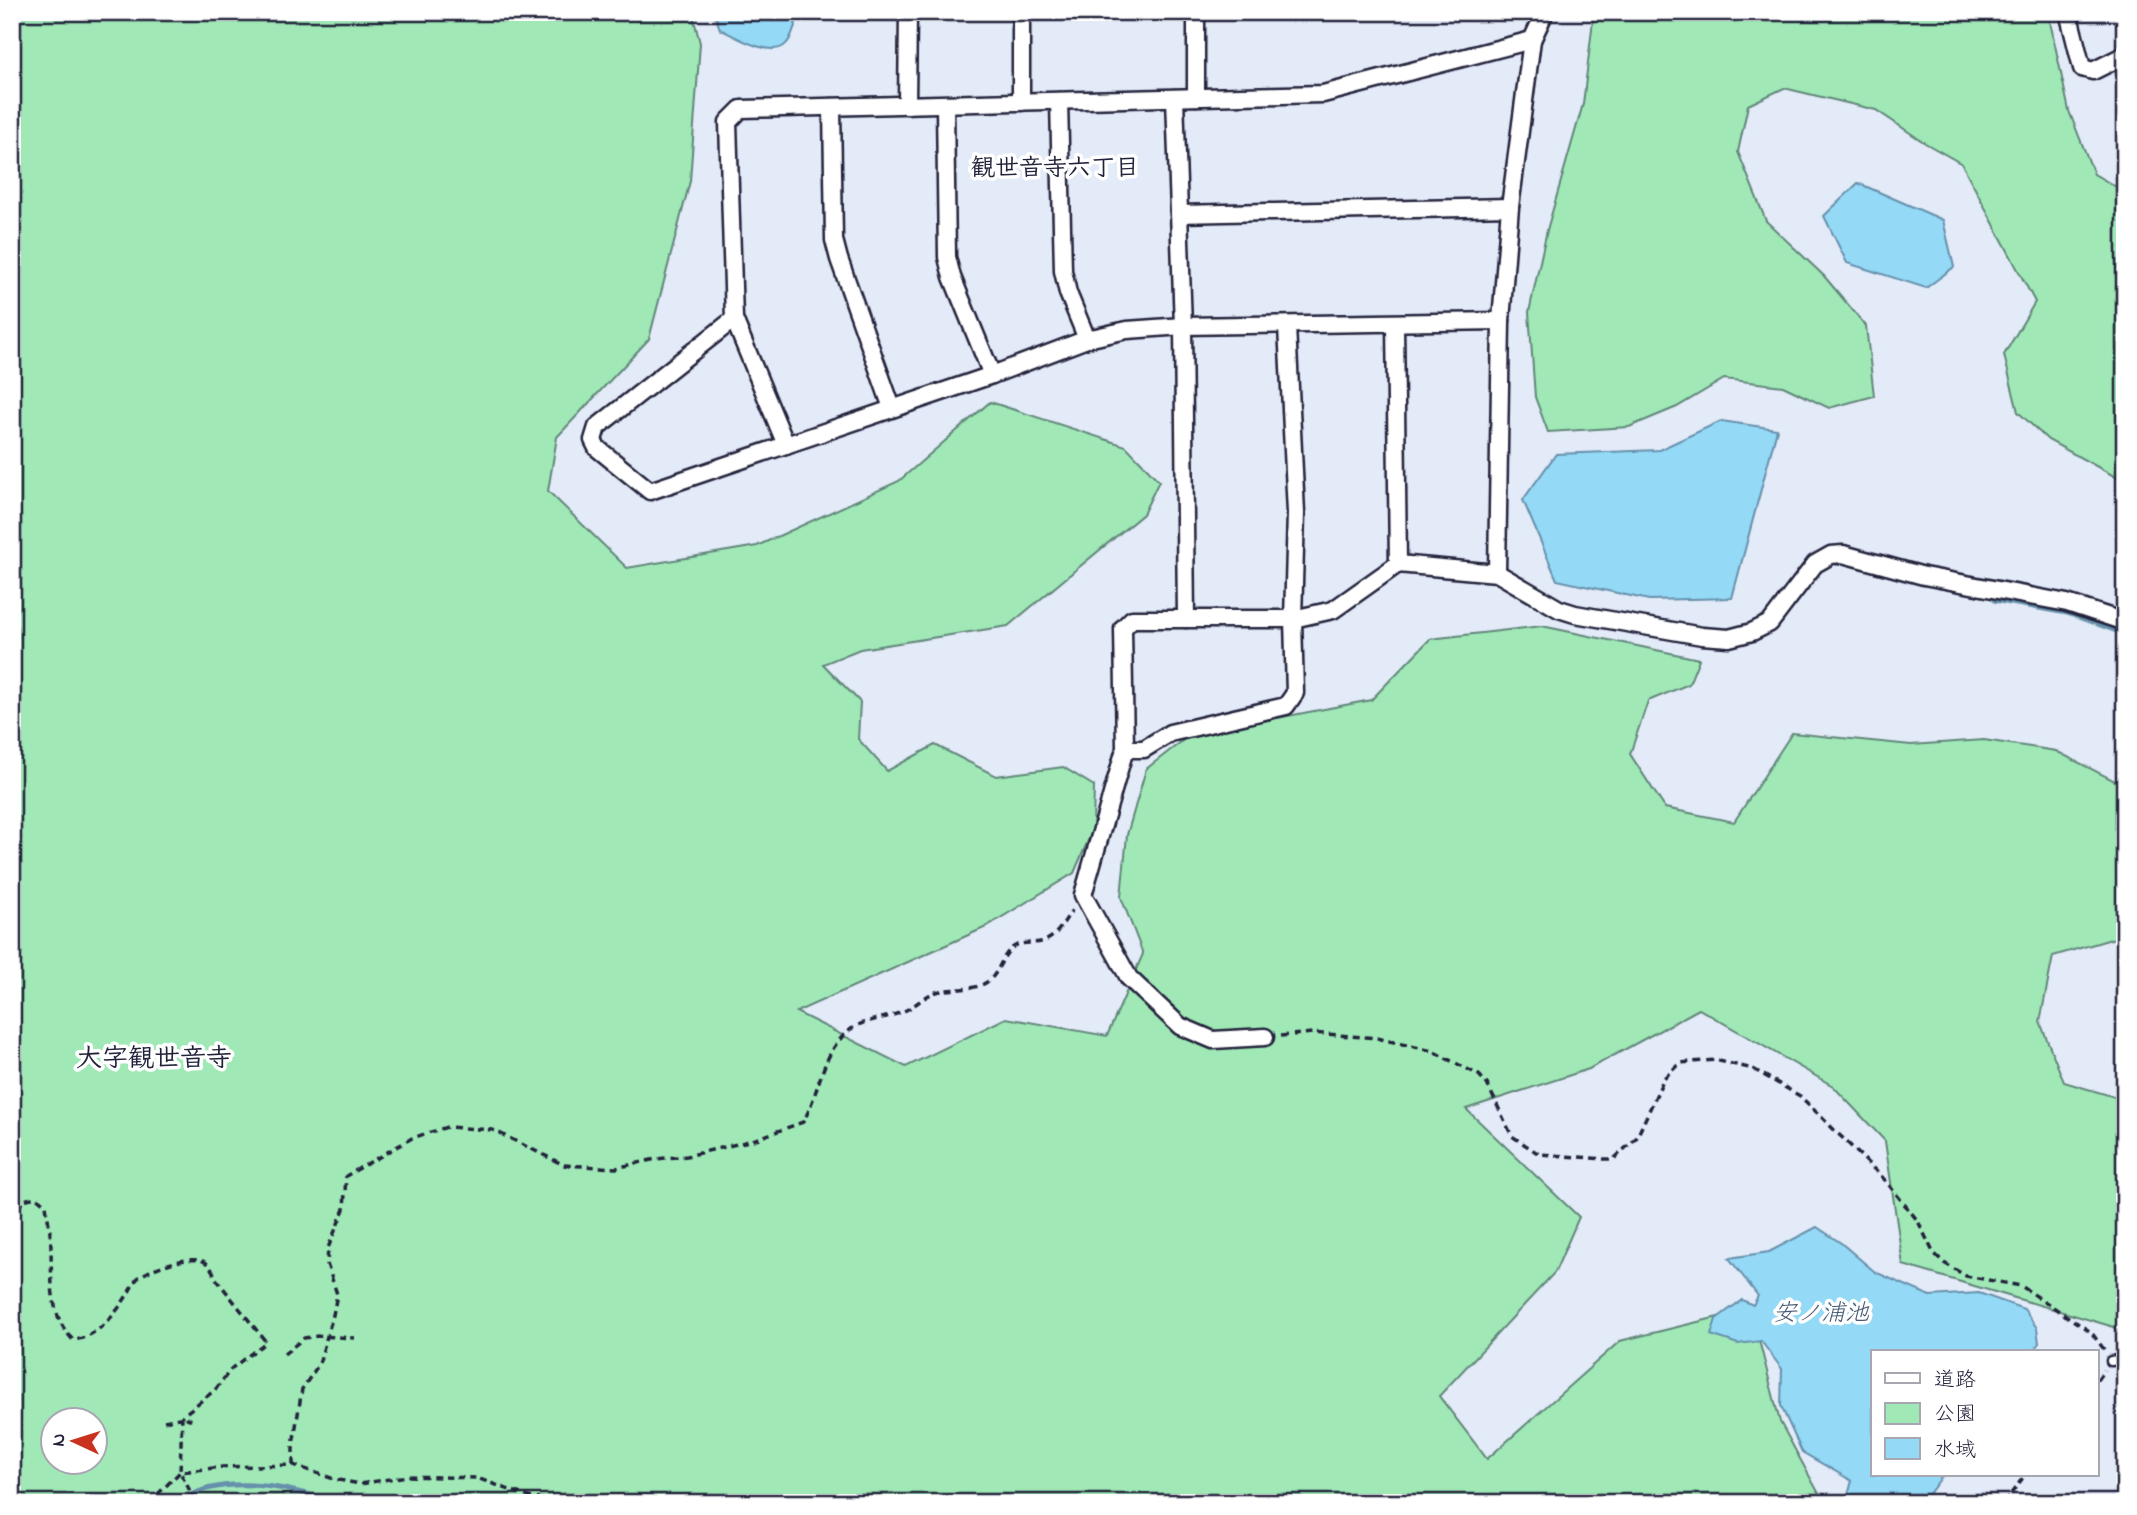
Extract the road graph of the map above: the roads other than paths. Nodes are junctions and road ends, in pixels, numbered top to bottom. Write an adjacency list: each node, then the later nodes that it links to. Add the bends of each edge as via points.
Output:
1 (908, 12): 13 (street)
2 (1021, 12): 11 (street)
3 (1196, 12): 8 (street)
4 (1545, 12): 6 (street)
5 (2068, 12): 7 (street, via 2082,68 2093,71)
6 (1532, 40): 8 (street, via 1323,94); 15 (street)
7 (2125, 55)
8 (1196, 97): 9 (street)
9 (1175, 99): 10 (street); 16 (street)
10 (1059, 101): 11 (street); 22 (street, via 1063,271)
11 (1021, 102): 12 (street)
12 (945, 105): 13 (street); 23 (street, via 947,257)
13 (907, 106): 14 (street)
14 (831, 107): 17 (street, via 741,109 728,122); 24 (street, via 834,240)
15 (1510, 206): 16 (street); 18 (street)
16 (1179, 214): 20 (street)
17 (734, 319): 25 (street); 25 (street, via 597,427 593,440 650,491)
18 (1502, 321): 19 (street); 27 (street)
19 (1395, 324): 21 (street); 26 (street)
20 (1183, 326): 21 (street); 22 (street, via 1127,330); 28 (street)
21 (1287, 326): 29 (street, via 1296,513)
22 (1087, 339): 23 (street)
23 (992, 375): 24 (street)
24 (892, 408): 25 (street)
25 (786, 444)
26 (1398, 564): 27 (street); 29 (street, via 1333,610)
27 (1497, 573): 30 (street, via 1559,609 1715,637 1729,638 1770,623 1815,564 1843,554 1924,576 2067,603)
28 (1186, 619): 29 (street); 31 (street, via 1132,619 1123,628)
29 (1293, 619): 31 (street, via 1295,693 1286,706 1170,733 1144,749)
30 (2125, 622)
31 (1125, 749): 32 (street, via 1083,895 1129,978 1180,1026 1213,1040)
32 (1265, 1037)
33 (2125, 1359): 34 (lane)
34 (2111, 1361)

